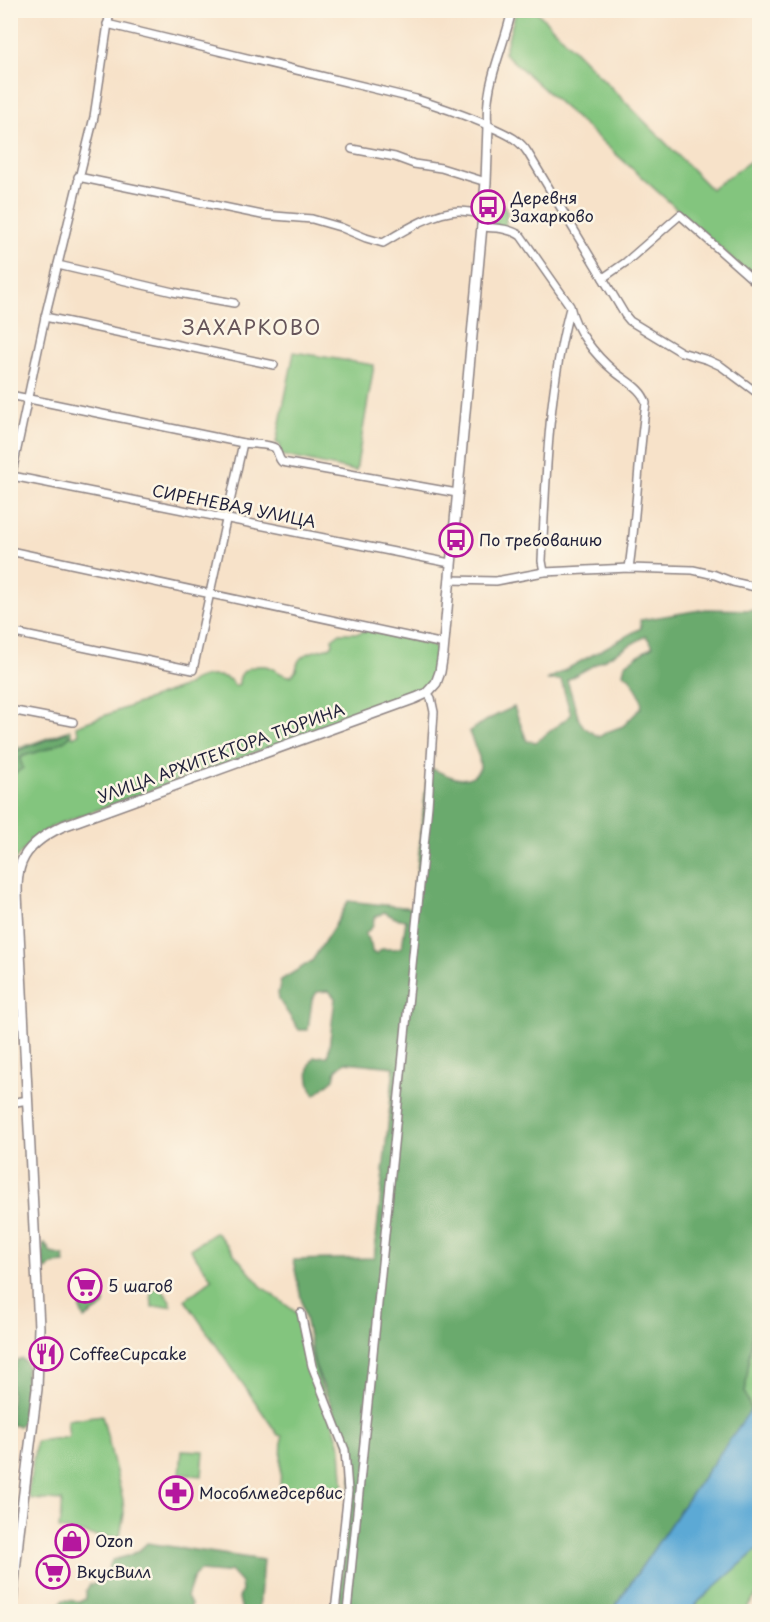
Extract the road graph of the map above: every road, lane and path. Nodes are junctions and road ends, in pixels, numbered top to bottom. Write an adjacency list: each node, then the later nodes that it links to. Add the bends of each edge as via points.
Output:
1 (110, 10): 3 (street)
2 (512, 10): 4 (street, via 487,105)
3 (107, 24): 4 (street, via 416,99); 6 (street, via 94,117)
4 (488, 126): 7 (street); 11 (street, via 523,144)
5 (352, 148): 7 (street)
6 (78, 177): 8 (street, via 262,215 312,219 383,243 416,223 450,212); 10 (street)
7 (486, 182): 8 (street)
8 (483, 214): 9 (street)
9 (481, 227): 14 (street, via 505,229 521,236); 22 (street)
10 (58, 265): 13 (street); 15 (street)
11 (603, 278): 12 (street, via 680,215); 18 (street, via 630,321 681,352 721,366)
12 (759, 286)
13 (234, 303)
14 (570, 306): 26 (street, via 599,357 640,391 646,403); 27 (street, via 553,395 546,465)
15 (45, 317): 16 (street); 19 (street)
16 (274, 365)
17 (10, 395): 19 (street)
18 (759, 395)
19 (28, 399): 20 (street); 21 (street)
20 (243, 443): 22 (street, via 272,446 282,462); 23 (street)
21 (11, 479): 23 (street, СИРЕНЕВАЯ УЛИЦА)
22 (457, 493): 25 (street)
23 (226, 519): 25 (street, СИРЕНЕВАЯ УЛИЦА); 30 (street)
24 (10, 552): 30 (street)
25 (450, 563): 28 (street)
26 (629, 568): 27 (street); 29 (street, via 693,570)
27 (544, 572): 28 (street, via 496,581)
28 (449, 580): 32 (street)
29 (759, 588)
30 (211, 594): 31 (street, via 194,670); 32 (street)
31 (10, 632)
32 (444, 644): 33 (street, via 438,678)
33 (426, 693): 36 (street, УЛИЦА АРХИТЕКТОРА ТЮРИНА, via 63,826 38,840 25,855); 43 (street, via 434,712 428,806)
34 (10, 710): 35 (street)
35 (73, 723)
36 (14, 887): 37 (street, УЛИЦА АРХИТЕКТОРА ТЮРИНА, via 19,916)
37 (28, 1100): 38 (street); 40 (street, УЛИЦА АРХИТЕКТОРА ТЮРИНА, via 39,1357)
38 (10, 1103)
39 (301, 1313): 42 (street, via 312,1365 345,1450 348,1491)
40 (13, 1558): 41 (street, УЛИЦА АРХИТЕКТОРА ТЮРИНА)
41 (11, 1611)
42 (335, 1611)
43 (347, 1611)

